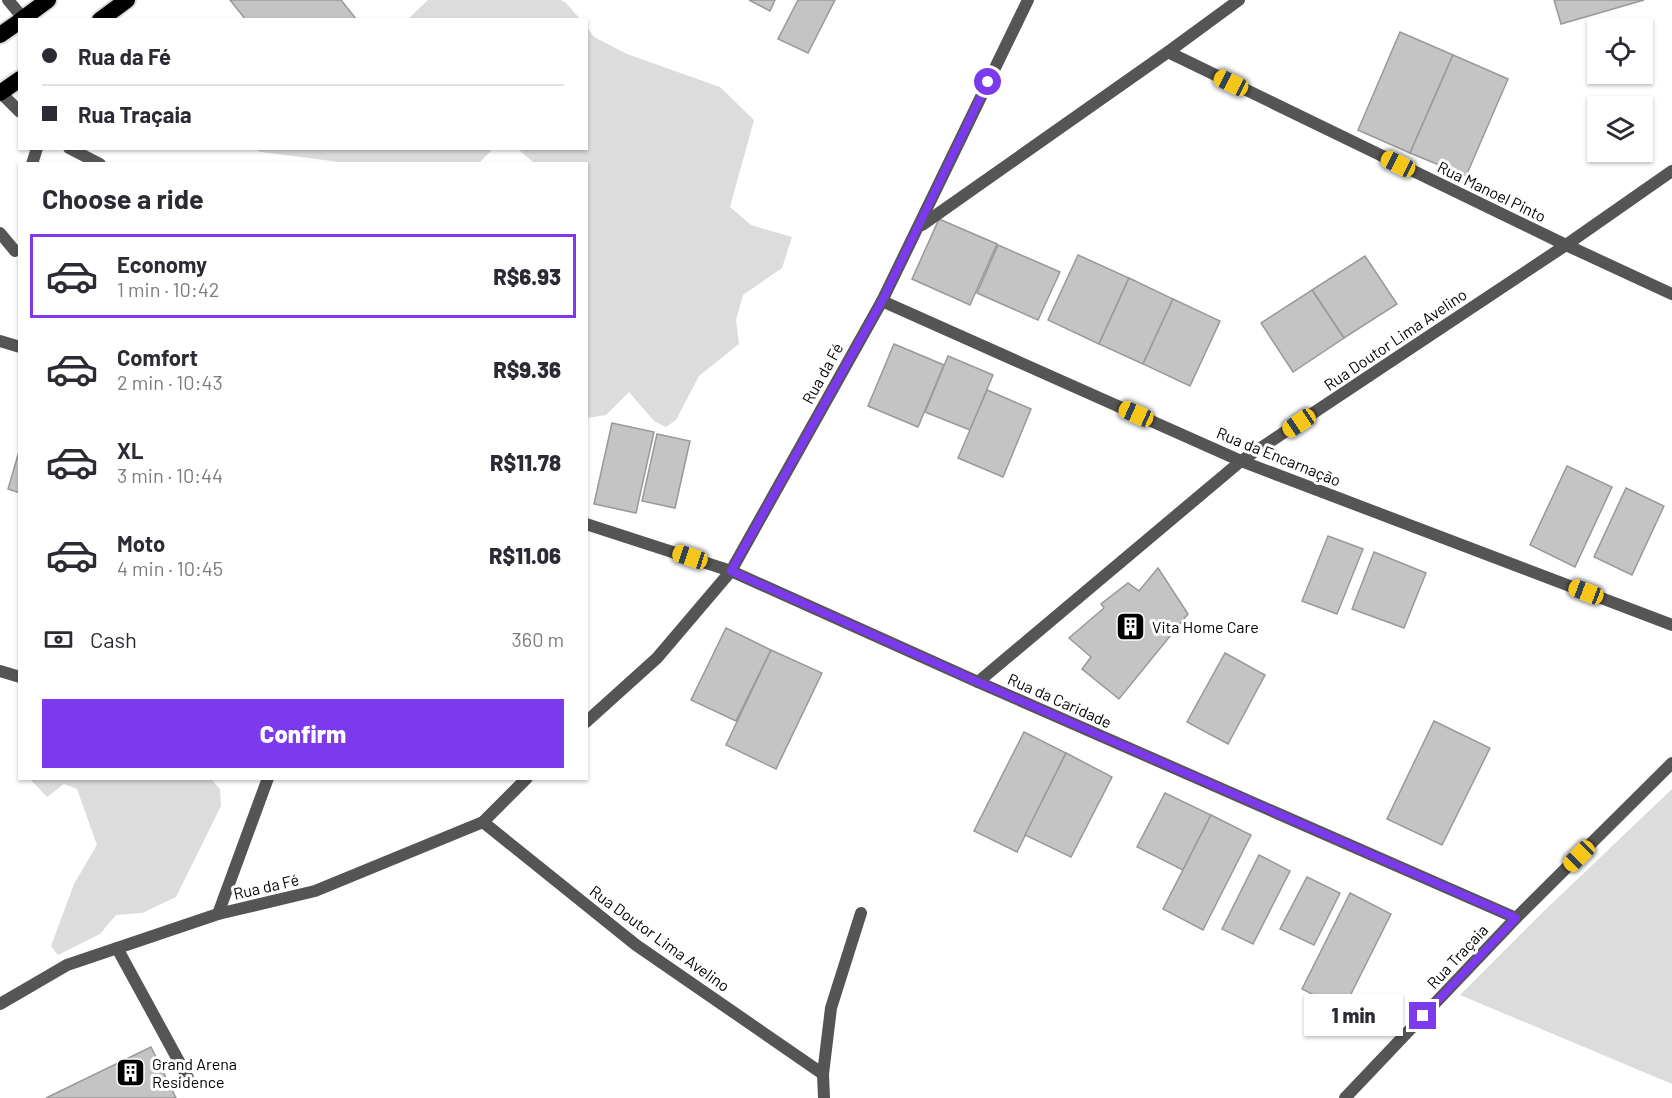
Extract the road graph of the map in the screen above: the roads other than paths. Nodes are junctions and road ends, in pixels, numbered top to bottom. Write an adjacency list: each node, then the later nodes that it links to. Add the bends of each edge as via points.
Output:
1 (8, 0): 6 (street)
2 (48, 0): 7 (highway)
3 (127, 0): 8 (highway)
4 (1028, 0): 18 (street, Rua da Fé)
5 (1239, 0): 11 (street)
6 (20, 18)
7 (24, 18)
8 (103, 18)
9 (18, 22): 10 (highway)
10 (0, 35)
11 (1168, 52): 18 (street); 20 (street, Rua Manoel Pinto)
12 (18, 80): 13 (highway)
13 (0, 93): 14 (street)
14 (18, 110)
15 (73, 150): 16 (street)
16 (96, 162)
17 (1672, 171): 20 (street, Rua Doutor Lima Avelino)
18 (919, 226): 23 (street, Rua da Fé)
19 (0, 233): 21 (street)
20 (1566, 245): 22 (street, Rua Manoel Pinto); 26 (street, Rua Doutor Lima Avelino)
21 (15, 251)
22 (1672, 294)
23 (882, 301): 26 (street, Rua da Encarnação); 28 (street, Rua da Fé)
24 (0, 341): 25 (street)
25 (18, 346)
26 (1242, 461): 29 (street, Rua da Encarnação); 32 (street, Rua Doutor Lima Avelino)
27 (588, 525): 28 (street, Rua da Caridade)
28 (731, 571): 32 (street, Rua da Caridade); 33 (street, Rua da Fé, via 657,658)
29 (1672, 625)
30 (0, 671): 31 (street)
31 (18, 676)
32 (978, 682): 40 (street, Rua da Caridade)
33 (588, 720)
34 (1672, 763): 40 (street, Rua Traçaia)
35 (267, 780): 39 (street)
36 (525, 780): 37 (street, Rua da Fé)
37 (483, 822): 39 (street, Rua da Fé, via 315,891); 43 (street, Rua Doutor Lima Avelino, via 636,945)
38 (861, 913): 43 (street, via 831,1008)
39 (218, 914): 41 (street, Rua da Fé)
40 (1516, 918): 46 (street, Rua Traçaia)
41 (117, 948): 42 (street, Rua da Fé, via 67,965); 44 (street)
42 (0, 1004)
43 (823, 1074): 45 (street)
44 (188, 1078)
45 (824, 1098)
46 (1346, 1098)

